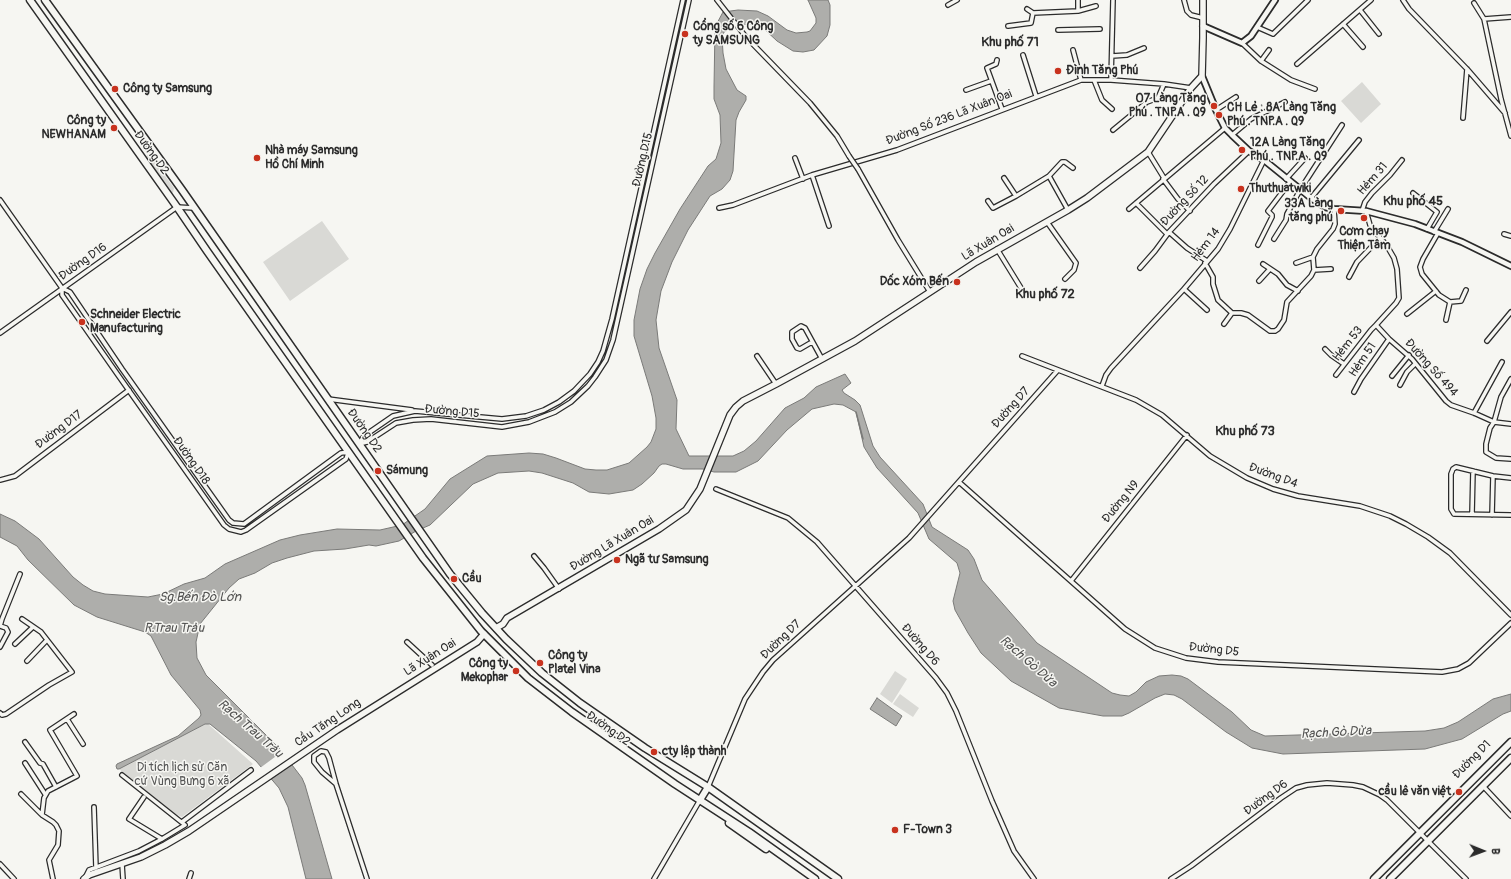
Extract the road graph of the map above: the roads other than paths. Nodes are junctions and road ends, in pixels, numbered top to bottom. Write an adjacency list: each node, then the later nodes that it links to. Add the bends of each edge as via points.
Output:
1 (30, 0): 90 (main road, Đường D2)
2 (45, 0): 39 (main road, Đường D2)
3 (49, 0): 39 (main road, Đường D2, via 84,49)
4 (683, 0): 75 (street, Đường D15)
5 (689, 0): 76 (street, Đường D15)
6 (717, 0): 127 (street, bridge, via 746,37 810,103 837,136)
7 (957, 0): 17 (street)
8 (1078, 0): 21 (street)
9 (1113, 0): 40 (street)
10 (1184, 0): 24 (street, via 1191,15)
11 (1203, 0): 24 (main road)
12 (1275, 0): 29 (street)
13 (1308, 0): 29 (street, via 1273,34)
14 (1371, 0): 20 (street)
15 (1403, 0): 44 (street)
16 (1474, 3): 25 (street)
17 (948, 5)
18 (1096, 6): 21 (street)
19 (1027, 9): 22 (street)
20 (1360, 10): 26 (street); 32 (street)
21 (1078, 11): 22 (street)
22 (1033, 14): 27 (street, via 1031,23)
23 (1511, 17): 25 (street)
24 (1203, 18): 28 (main road)
25 (1484, 19): 60 (street)
26 (1343, 24): 34 (street); 43 (street)
27 (1008, 26)
28 (1203, 26): 33 (street); 45 (main road)
29 (1257, 27): 33 (street)
30 (1100, 29): 31 (street)
31 (1058, 30)
32 (1380, 34)
33 (1242, 43): 42 (street)
34 (1363, 47)
35 (1144, 48): 40 (street, via 1127,55)
36 (1073, 50): 46 (street)
37 (1269, 50): 42 (street)
38 (1023, 55): 54 (street)
39 (86, 56): 91 (main road, Đường D2)
40 (1112, 56): 48 (street)
41 (997, 60): 49 (street, via 996,64 987,68)
42 (1261, 61): 52 (street, via 1291,80)
43 (1297, 64)
44 (1467, 69): 60 (street); 61 (street)
45 (1202, 76): 51 (main road, Lã Xuân Oai); 59 (street)
46 (1081, 80): 47 (street, Đường Số 236 Lã Xuân Oai); 54 (street, Đường Số 236 Lã Xuân Oai)
47 (1094, 80): 48 (street, Đường Số 236 Lã Xuân Oai); 58 (street, via 1102,100)
48 (1111, 80): 50 (street, Đường Số 236 Lã Xuân Oai)
49 (991, 81): 53 (street); 57 (street)
50 (1164, 84): 51 (street, Đường Số 236 Lã Xuân Oai); 64 (street, via 1158,98 1147,102)
51 (1191, 88): 69 (main road, Lã Xuân Oai)
52 (1315, 89)
53 (966, 90)
54 (1036, 96): 57 (street, Đường Số 236 Lã Xuân Oai)
55 (1236, 97): 59 (street)
56 (1285, 102): 65 (street, via 1251,119)
57 (1002, 109): 77 (street, Đường Số 236 Lã Xuân Oai, via 897,150)
58 (1112, 109)
59 (1216, 110): 63 (street)
60 (1505, 113): 66 (street)
61 (1463, 118)
62 (1342, 125): 83 (street)
63 (1226, 128): 65 (street); 81 (street)
64 (1112, 130)
65 (1232, 135): 68 (street)
66 (1511, 136)
67 (1359, 140): 86 (street)
68 (1249, 151): 72 (street); 97 (street, Đường Số 12)
69 (1148, 152): 81 (street); 96 (main road, Lã Xuân Oai)
70 (795, 158): 80 (street)
71 (1305, 158): 82 (street)
72 (1264, 160): 82 (street); 111 (street, Hẻm 14, via 1230,230)
73 (1402, 160): 98 (street, Hẻm 31, via 1372,193)
74 (1074, 168): 78 (street, via 1062,162)
75 (645, 170): 76 (street); 163 (street, Đường D15, via 607,340 598,362 580,386 553,405 526,416)
76 (651, 172): 166 (street, Đường D15, via 613,340 606,360 588,386 555,412 529,422)
77 (812, 175): 80 (street, Đường Số 236 Lã Xuân Oai); 100 (street)
78 (1049, 176): 85 (street); 96 (street)
79 (1004, 178): 85 (street)
80 (803, 179): 92 (street, Đường Số 236 Lã Xuân Oai)
81 (1164, 179): 89 (street); 97 (street)
82 (1288, 180): 83 (street); 108 (street, via 1268,211 1272,217)
83 (1300, 190): 86 (street); 107 (street)
84 (1412, 193): 101 (street, via 1437,212)
85 (1016, 196): 88 (street, via 994,208)
86 (1311, 198): 94 (street, via 1325,207)
87 (0, 200): 122 (street, Đường D18)
88 (988, 201)
89 (1136, 203): 93 (street); 102 (street)
90 (177, 207): 91 (street); 122 (street, Đường D16); 169 (main road, Đường D2)
91 (194, 208): 158 (main road, Đường D2)
92 (720, 208)
93 (1129, 209)
94 (1334, 209): 98 (street); 110 (street, via 1333,229)
95 (1448, 209): 103 (street)
96 (1068, 210): 99 (main road, Lã Xuân Oai)
97 (1190, 211): 102 (street, Đường Số 12)
98 (1364, 211): 101 (street); 106 (street)
99 (1047, 222): 109 (main road, Lã Xuân Oai); 120 (street, via 1076,263 1074,270)
100 (829, 226)
101 (1428, 229): 103 (street)
102 (1168, 233): 111 (street); 115 (street, Đường Số 12)
103 (1436, 233): 114 (street, via 1462,242); 128 (street, via 1420,267 1422,274)
104 (1504, 234): 105 (street)
105 (1511, 236)
106 (1380, 238): 119 (street, via 1357,262); 136 (street, via 1394,258 1398,269 1399,298)
107 (1274, 239)
108 (1258, 245)
109 (997, 249): 123 (street); 127 (main road, Lã Xuân Oai)
110 (1313, 257): 113 (street); 118 (street)
111 (1206, 262): 124 (street, Hẻm 14); 132 (street, via 1218,300)
112 (1263, 264): 117 (street)
113 (1296, 264)
114 (1511, 266)
115 (1140, 268)
116 (1331, 269): 118 (street)
117 (1270, 270): 121 (street); 126 (street)
118 (1314, 270): 126 (street)
119 (1349, 277)
120 (1065, 279)
121 (1259, 281)
122 (62, 288): 137 (street, Đường D16); 156 (street, Đường D18, via 62,295); 169 (street, Đường D18, via 70,292 225,516 233,523 244,524 341,453)
123 (1021, 288)
124 (1184, 289): 130 (street); 155 (street, Hẻm 14, via 1111,368)
125 (1466, 290): 129 (street, via 1461,301)
126 (1298, 291): 132 (street, via 1287,302 1284,320 1275,331 1270,331 1245,313)
127 (930, 292): 145 (main road, Lã Xuân Oai, via 855,341)
128 (1436, 292): 129 (street); 133 (street)
129 (1450, 302): 134 (street)
130 (1207, 310)
131 (1511, 312): 139 (street)
132 (1232, 313): 135 (street)
133 (1407, 314)
134 (1446, 320)
135 (1224, 324)
136 (1376, 325): 138 (street, Đường Số 494); 147 (street, Hẻm 53)
137 (0, 333)
138 (1389, 339): 142 (street, Đường Số 494); 157 (street, Hẻm 51)
139 (1488, 341)
140 (812, 342): 140 (street, via 800,349 797,348 792,339 792,332 802,326); 145 (street)
141 (1325, 349): 147 (street)
142 (1409, 355): 148 (street, Đường Số 494); 151 (street)
143 (757, 356): 153 (street)
144 (1022, 356): 149 (street, Đường D4)
145 (822, 359): 153 (main road, Lã Xuân Oai)
146 (1502, 362): 161 (street)
147 (1344, 364): 150 (street, Hẻm 53)
148 (1416, 364): 154 (street, via 1407,372); 161 (street, Đường Số 494, via 1446,401 1456,408)
149 (1058, 370): 155 (street, Đường D4); 176 (street, Đường D7)
150 (1336, 375)
151 (1392, 376)
152 (1511, 379): 164 (street, via 1501,397)
153 (776, 384): 170 (main road, Lã Xuân Oai, via 736,407 726,424)
154 (1400, 385)
155 (1102, 386): 167 (street, Đường D4, via 1150,407)
156 (129, 390): 169 (street, Đường D18, via 229,529 241,532 246,530 346,459); 175 (street, Đường D17, via 14,476)
157 (1354, 392)
158 (328, 399): 159 (street); 168 (main road, Đường D2)
159 (415, 411): 160 (street, Đường D15); 168 (street, Đường D15, via 393,416 364,436)
160 (432, 412): 162 (street); 163 (street, Đường D15)
161 (1474, 413): 164 (street, Đường Số 494)
162 (431, 419): 166 (street, Đường D15); 168 (street, Đường D15, via 396,423)
163 (500, 419): 166 (street)
164 (1494, 422): 165 (street, Đường Số 494); 171 (street, via 1490,428 1486,452 1496,458)
165 (1511, 424)
166 (499, 426)
167 (1186, 435): 183 (street, Đường N9); 186 (street, Đường D4, via 1222,464 1260,484 1298,496 1360,506 1390,516 1416,530 1450,553)
168 (360, 444): 169 (main road); 191 (main road, Đường D2, via 464,592)
169 (349, 452): 192 (main road, Đường D2, via 423,558)
170 (714, 455): 185 (main road, Đường Lã Xuân Oai, via 700,489 681,514)
171 (1511, 459)
172 (1473, 471): 173 (street); 178 (street); 178 (street, via 1456,467 1451,474 1452,512)
173 (1493, 476): 174 (street); 179 (street)
174 (1511, 478)
175 (0, 480)
176 (959, 482): 183 (street, Đường D5); 184 (street, Đường D7, via 909,538)
177 (716, 489): 184 (street, Đường D6, via 788,518 817,542)
178 (1472, 514): 179 (street)
179 (1492, 515): 180 (street)
180 (1511, 515)
181 (534, 556): 185 (street)
182 (20, 574): 189 (street)
183 (1071, 581): 188 (street, Đường D5, via 1138,638 1160,650 1196,660 1442,672 1458,669 1470,663)
184 (855, 586): 214 (street, Đường D7, via 780,652 763,672 745,699); 242 (street, Đường D6, via 947,693 1014,851)
185 (559, 589): 191 (main road, Đường Lã Xuân Oai, via 507,618)
186 (1511, 614)
187 (22, 619): 190 (street)
188 (1511, 623)
189 (0, 626): 196 (street, via 8,632)
190 (33, 626): 193 (street); 195 (street)
191 (496, 628): 192 (main road); 214 (main road, Đường D2, via 542,673 564,690 620,731)
192 (484, 634): 199 (main road, Lã Xuân Oai, via 476,642); 218 (main road, Đường D2, via 535,684)
193 (47, 640): 197 (street); 200 (street, via 72,672 6,714)
194 (407, 642): 198 (street)
195 (15, 644)
196 (0, 647)
197 (26, 661)
198 (432, 665)
199 (386, 699): 229 (main road, Cầu Tăng Long, via 189,831 164,846)
200 (0, 714)
201 (74, 714): 202 (street)
202 (67, 719): 206 (street); 213 (street, via 50,730 77,776)
203 (1511, 737): 222 (main road, Đường D1, via 1437,810)
204 (25, 742): 213 (street, via 43,764)
205 (1511, 742): 222 (main road, Đường D1)
206 (82, 744)
207 (1511, 758): 212 (main road)
208 (26, 763): 216 (street)
209 (251, 770): 223 (street)
210 (122, 775): 223 (street)
211 (336, 784): 211 (street, via 329,758 326,752 321,751 314,756 314,762); 239 (street)
212 (1483, 786): 221 (street); 226 (main road)
213 (56, 787): 216 (street)
214 (708, 787): 218 (main road); 233 (main road, Đường D2)
215 (21, 794): 220 (street)
216 (45, 794): 220 (street)
217 (144, 797): 225 (street, via 129,819)
218 (700, 800): 240 (street); 241 (main road, Đường D2)
219 (94, 807): 231 (street)
220 (42, 815): 235 (street, via 53,822 59,831 58,845 49,860)
221 (1511, 816)
222 (1434, 818): 224 (main road, Đường D1)
223 (183, 823): 225 (street)
224 (1419, 833): 226 (street, Đường D6); 230 (main road, Đường D1); 243 (street, Đường D6, via 1388,800 1372,790 1353,785 1307,785 1296,788 1281,798)
225 (162, 839): 231 (street)
226 (1428, 842): 227 (main road); 248 (street, Đường D6)
227 (1412, 857): 246 (main road); 247 (main road, via 1411,863)
228 (0, 864): 234 (street)
229 (122, 864): 236 (main road); 237 (street)
230 (1385, 867): 244 (main road, Đường D1); 245 (main road, Đường D1)
231 (96, 868): 236 (street, via 89,870)
232 (191, 873): 238 (street)
233 (834, 878)
234 (14, 879)
235 (53, 879)
236 (84, 879)
237 (123, 879)
238 (189, 879)
239 (367, 879)
240 (654, 879)
241 (815, 879)
242 (1034, 879)
243 (1171, 879)
244 (1369, 879)
245 (1374, 879)
246 (1390, 879)
247 (1394, 879)
248 (1466, 879)

